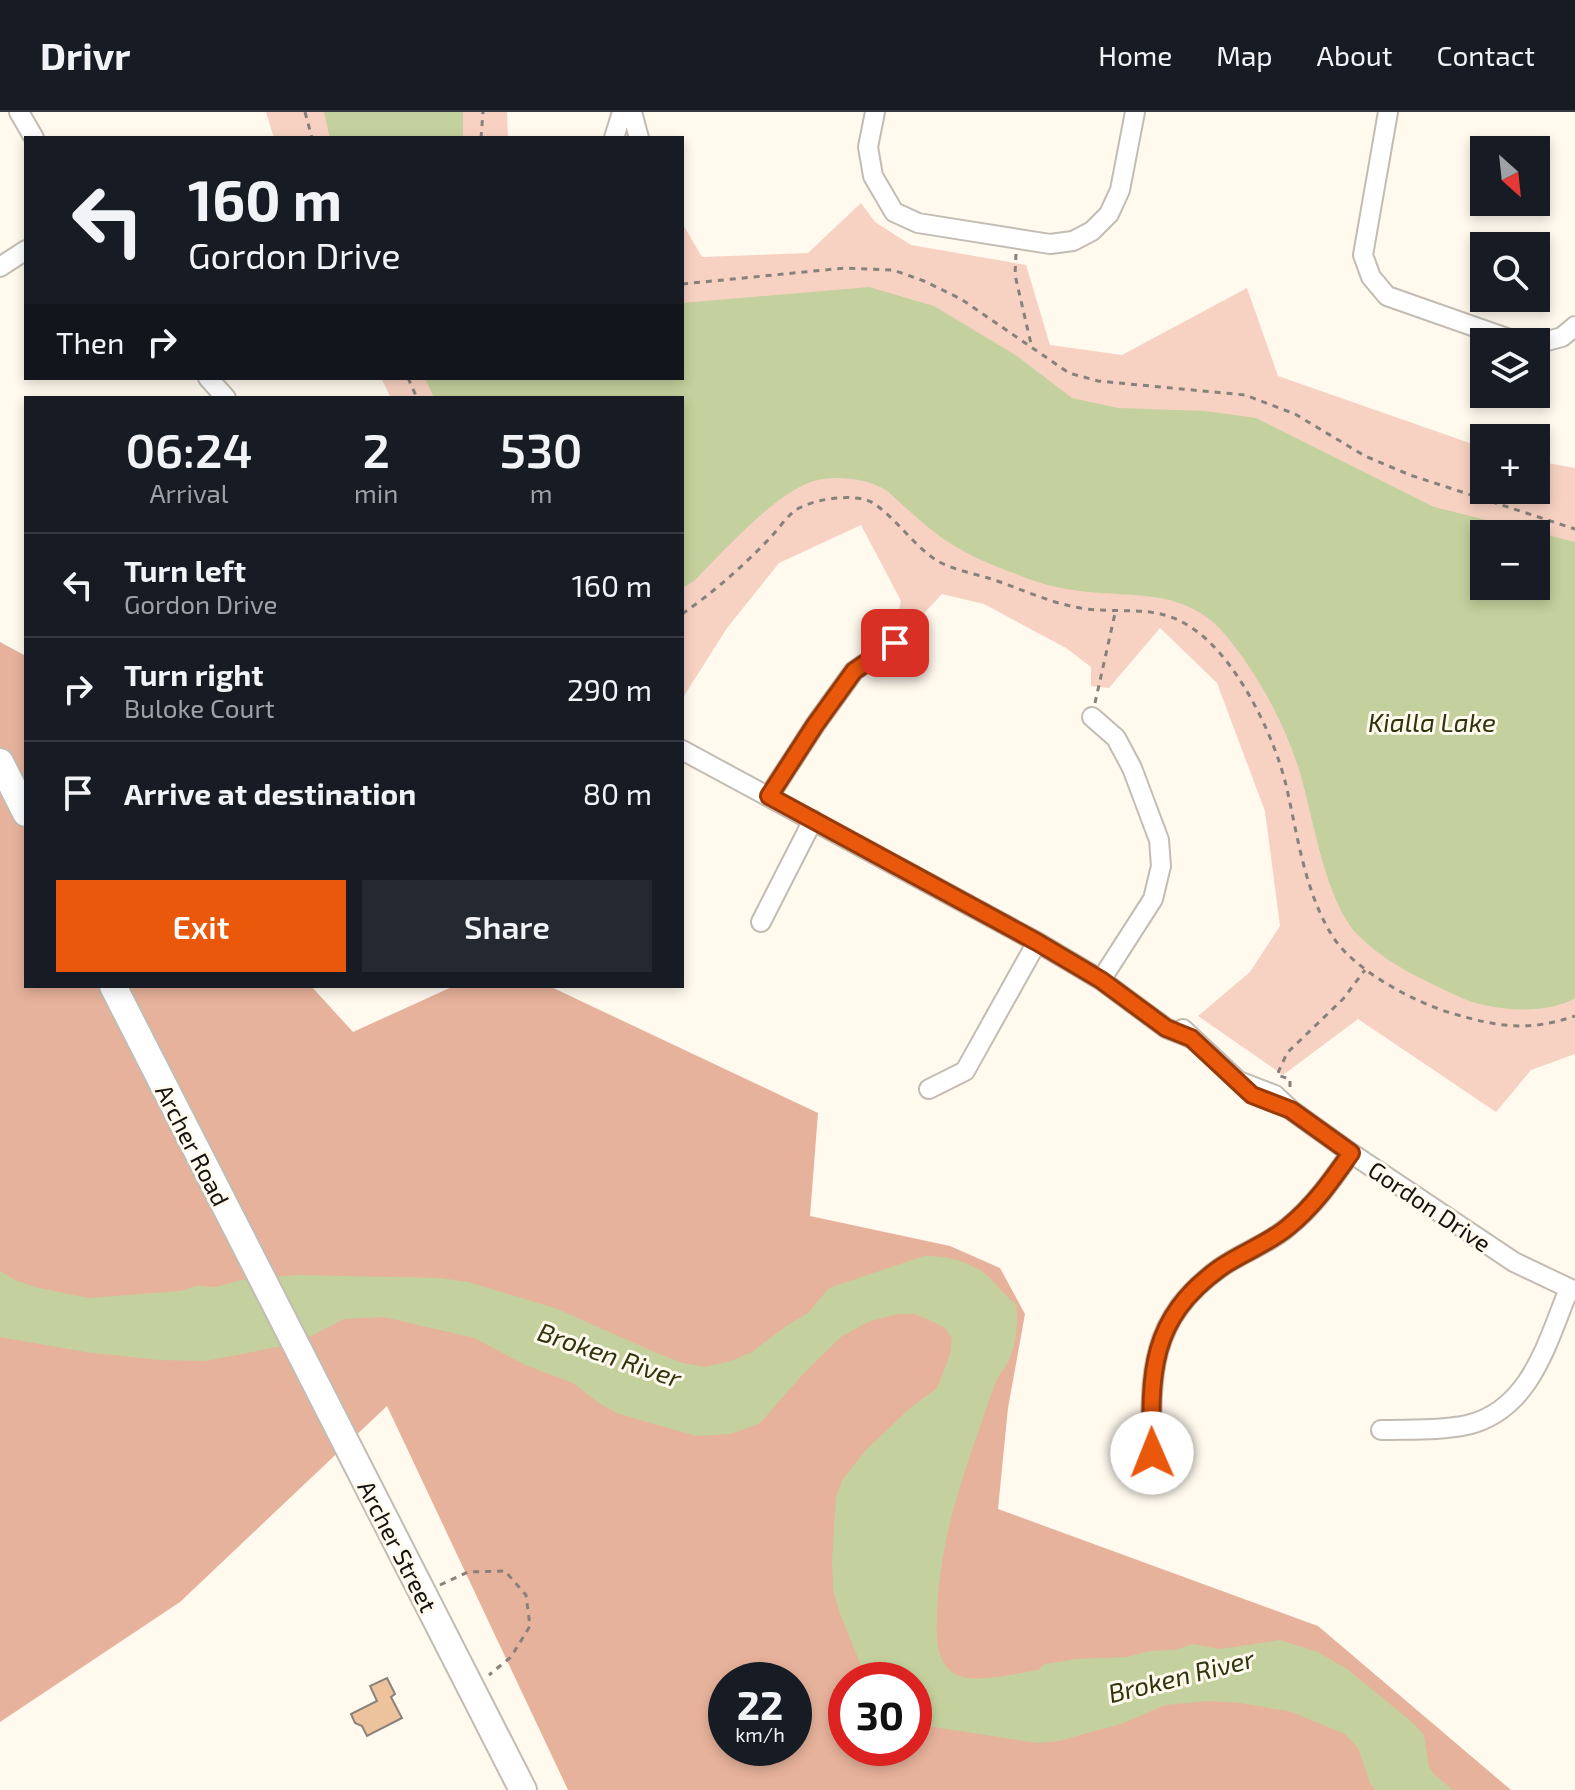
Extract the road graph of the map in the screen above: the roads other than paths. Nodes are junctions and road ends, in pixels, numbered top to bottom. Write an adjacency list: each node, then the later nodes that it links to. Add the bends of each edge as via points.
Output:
1 (19, 112): 7 (street)
2 (622, 112): 8 (street)
3 (632, 112): 9 (street)
4 (875, 112): 5 (street, via 868,147 873,176 894,212 918,223 1050,244 1073,241 1109,214 1120,190)
5 (1135, 112)
6 (1388, 112): 13 (street, via 1363,255 1371,277 1387,296)
7 (33, 136)
8 (615, 136)
9 (638, 136)
10 (24, 251): 11 (street)
11 (0, 267)
12 (1575, 326): 14 (street)
13 (1478, 328)
14 (1550, 340)
15 (210, 380): 16 (street)
16 (223, 396)
17 (895, 643): 21 (street, via 854,671)
18 (1092, 717): 26 (street, via 1116,738 1132,768 1159,840 1161,866 1153,899)
19 (684, 751): 21 (street, Gordon Drive)
20 (0, 762): 22 (main road)
21 (769, 796): 23 (street, Gordon Drive)
22 (24, 809)
23 (813, 820): 24 (street); 25 (street, Gordon Drive)
24 (761, 922)
25 (1037, 942): 26 (street, Gordon Drive); 28 (street, via 965,1071)
26 (1101, 980): 29 (street, Gordon Drive, via 1166,1028 1191,1038 1252,1095 1291,1110)
27 (114, 988): 31 (main road, Archer Road)
28 (929, 1089)
29 (1351, 1153): 30 (street, Gordon Drive, via 1514,1262); 33 (street, via 1311,1208 1285,1230 1221,1267 1178,1309 1154,1358)
30 (1572, 1290): 32 (street, via 1530,1381 1505,1407 1469,1425)
31 (274, 1303): 34 (main road, Archer Street)
32 (1381, 1430)
33 (1152, 1453)
34 (523, 1790)

